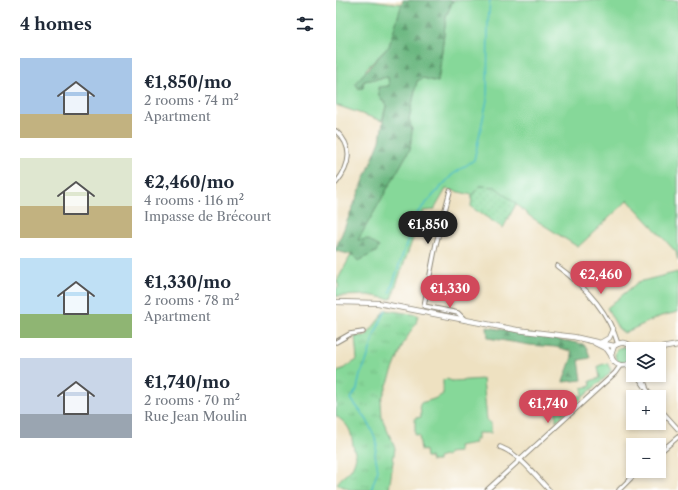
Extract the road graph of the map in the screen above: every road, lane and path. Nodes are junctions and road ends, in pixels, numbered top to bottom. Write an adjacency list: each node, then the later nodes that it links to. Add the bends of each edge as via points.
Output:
1 (336, 131): 2 (street, via 344,139 349,153 346,169)
2 (336, 182)
3 (450, 191): 6 (street, via 424,306 458,313)
4 (557, 266): 7 (street, via 572,277 601,307)
5 (336, 302): 6 (street, via 378,303)
6 (465, 320): 9 (street)
7 (613, 329): 11 (street, via 607,340); 13 (street)
8 (363, 332): 10 (street, via 350,334)
9 (592, 341): 11 (street); 16 (street, via 607,349)
10 (336, 342)
11 (598, 342): 13 (street)
12 (626, 343): 13 (street)
13 (616, 345): 16 (street)
14 (678, 345): 15 (street)
15 (666, 347)
16 (611, 355): 18 (street)
17 (626, 365): 18 (street)
18 (620, 366): 27 (street, via 615,374)
19 (642, 382): 21 (street)
20 (644, 382): 21 (street)
21 (646, 388)
22 (666, 416): 23 (street)
23 (678, 430)
24 (678, 437): 26 (street)
25 (500, 446): 27 (street)
26 (666, 447)
27 (519, 460): 29 (street); 30 (street)
28 (631, 478): 31 (street)
29 (487, 490)
30 (549, 490)
31 (619, 490)

